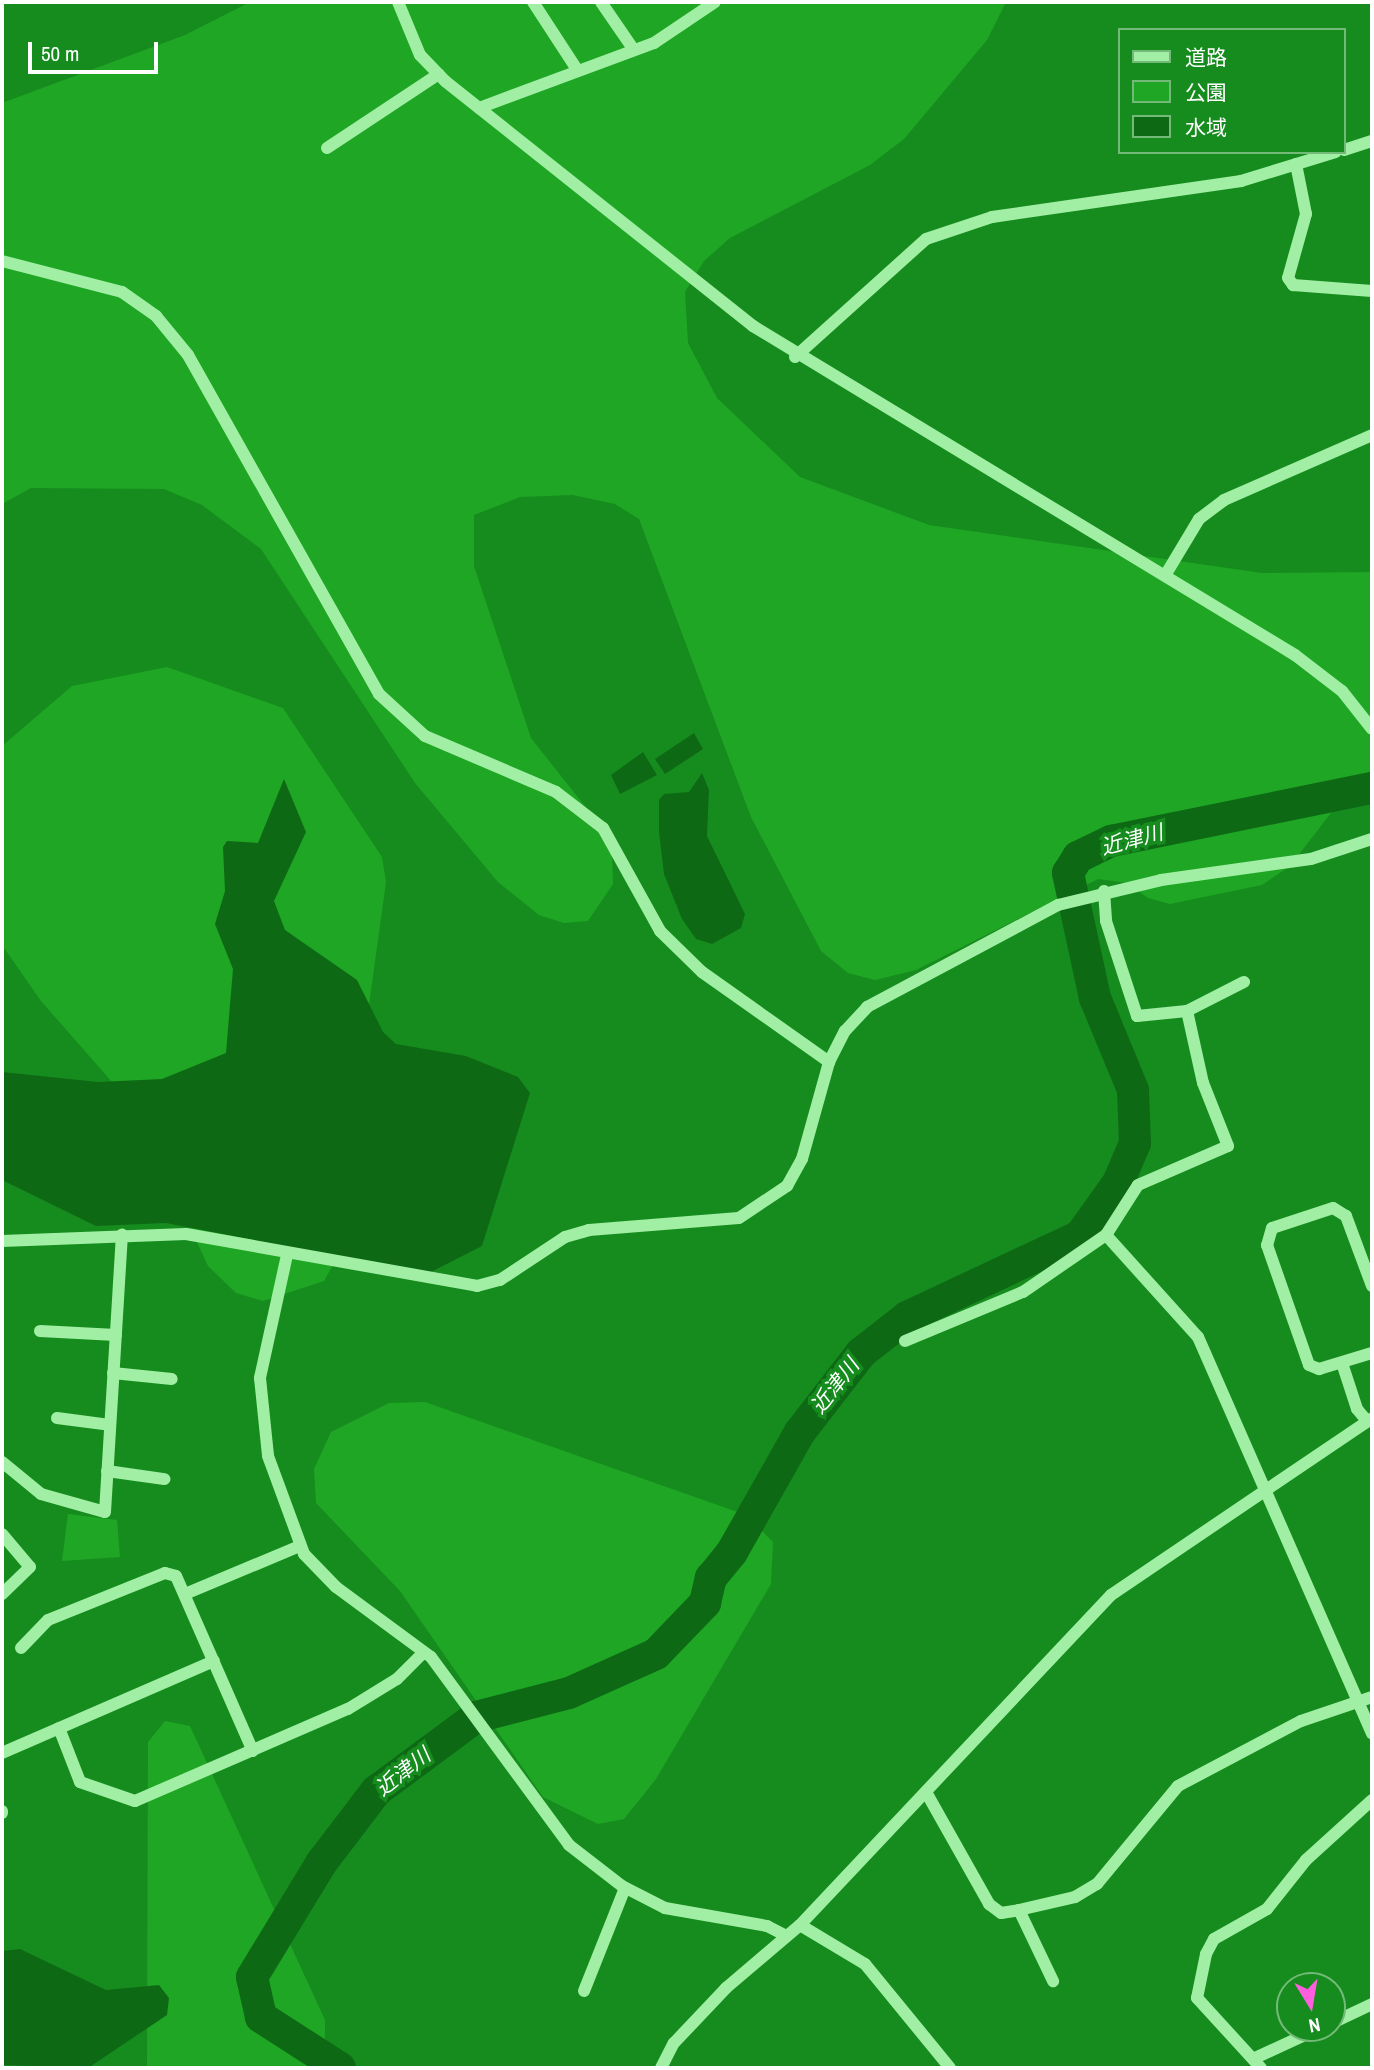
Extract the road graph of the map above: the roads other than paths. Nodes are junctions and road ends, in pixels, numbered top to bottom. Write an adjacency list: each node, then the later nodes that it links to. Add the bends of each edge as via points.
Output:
1 (398, 2): 7 (street, via 420,55)
2 (533, 2): 6 (street)
3 (601, 2): 5 (street)
4 (715, 2): 5 (street)
5 (634, 50): 6 (street)
6 (578, 71): 8 (street)
7 (439, 74): 8 (street); 10 (street)
8 (479, 108): 16 (street)
9 (1372, 141): 11 (street)
10 (327, 148)
11 (1346, 149)
12 (1329, 154): 13 (street)
13 (1296, 164): 15 (street, via 1306,214 1288,278 1293,285); 16 (street, via 1241,181 992,217 926,239)
14 (2, 261): 24 (street, via 122,292 156,316 188,355 379,694 425,736 556,793 603,828 660,931 702,972)
15 (1372, 290)
16 (795, 357): 18 (street)
17 (1372, 435): 18 (street, via 1224,500 1199,519)
18 (1166, 574): 19 (street, via 1322,674)
19 (1372, 729)
20 (1372, 839): 21 (street, via 1311,859)
21 (1104, 891): 23 (street, via 1106,920 1137,1016); 24 (street, via 1058,905 867,1007 845,1031)
22 (1244, 982): 23 (street)
23 (1187, 1012): 26 (street, via 1203,1083 1228,1146 1138,1185)
24 (829, 1062): 28 (street, via 802,1158 787,1186 739,1218 589,1230 565,1237 500,1280 477,1286)
25 (122, 1235): 27 (street); 28 (street, via 186,1234); 31 (street)
26 (1106, 1235): 32 (street, via 1023,1292); 43 (street, via 1198,1338)
27 (2, 1241)
28 (287, 1255): 45 (street, via 260,1378 268,1456)
29 (1372, 1286): 34 (street, via 1346,1216 1334,1208 1272,1228 1267,1245 1308,1364)
30 (40, 1331): 31 (street)
31 (116, 1335): 35 (street)
32 (905, 1341)
33 (1372, 1353): 34 (street)
34 (1342, 1363): 38 (street)
35 (113, 1373): 36 (street); 39 (street)
36 (172, 1379)
37 (57, 1418): 39 (street)
38 (1370, 1420): 43 (street)
39 (110, 1425): 41 (street)
40 (2, 1462): 41 (street, via 41,1494 105,1512)
41 (107, 1471): 42 (street)
42 (164, 1479)
43 (1263, 1488): 51 (street); 56 (street, via 1111,1595)
44 (2, 1534): 46 (street, via 30,1567)
45 (300, 1546): 47 (street); 49 (street, via 336,1587)
46 (2, 1594)
47 (185, 1594): 48 (street, via 176,1576 165,1573 48,1620); 50 (street)
48 (21, 1648)
49 (424, 1652): 54 (street, via 397,1679 348,1709); 58 (street, via 569,1845)
50 (214, 1661): 52 (street); 54 (street)
51 (1368, 1700): 53 (street); 59 (street, via 1301,1721 1178,1786 1097,1884 1075,1898)
52 (59, 1728): 54 (street, via 80,1782 135,1801); 55 (street)
53 (1372, 1733)
54 (253, 1751)
55 (2, 1753)
56 (926, 1791): 59 (street, via 989,1904 1002,1913); 60 (street)
57 (1372, 1800): 67 (street, via 1306,1860 1267,1909 1214,1939 1206,1954 1196,1998)
58 (625, 1888): 61 (street, via 665,1908 767,1926); 63 (street)
59 (1019, 1910): 62 (street)
60 (800, 1925): 61 (street); 69 (street, via 865,1964)
61 (787, 1936): 68 (street, via 726,1988 674,2043)
62 (1053, 1981)
63 (584, 1991)
64 (1372, 2004): 65 (street)
65 (1346, 2016)
66 (1295, 2042): 67 (street)
67 (1258, 2063)
68 (662, 2068)
69 (950, 2068)

